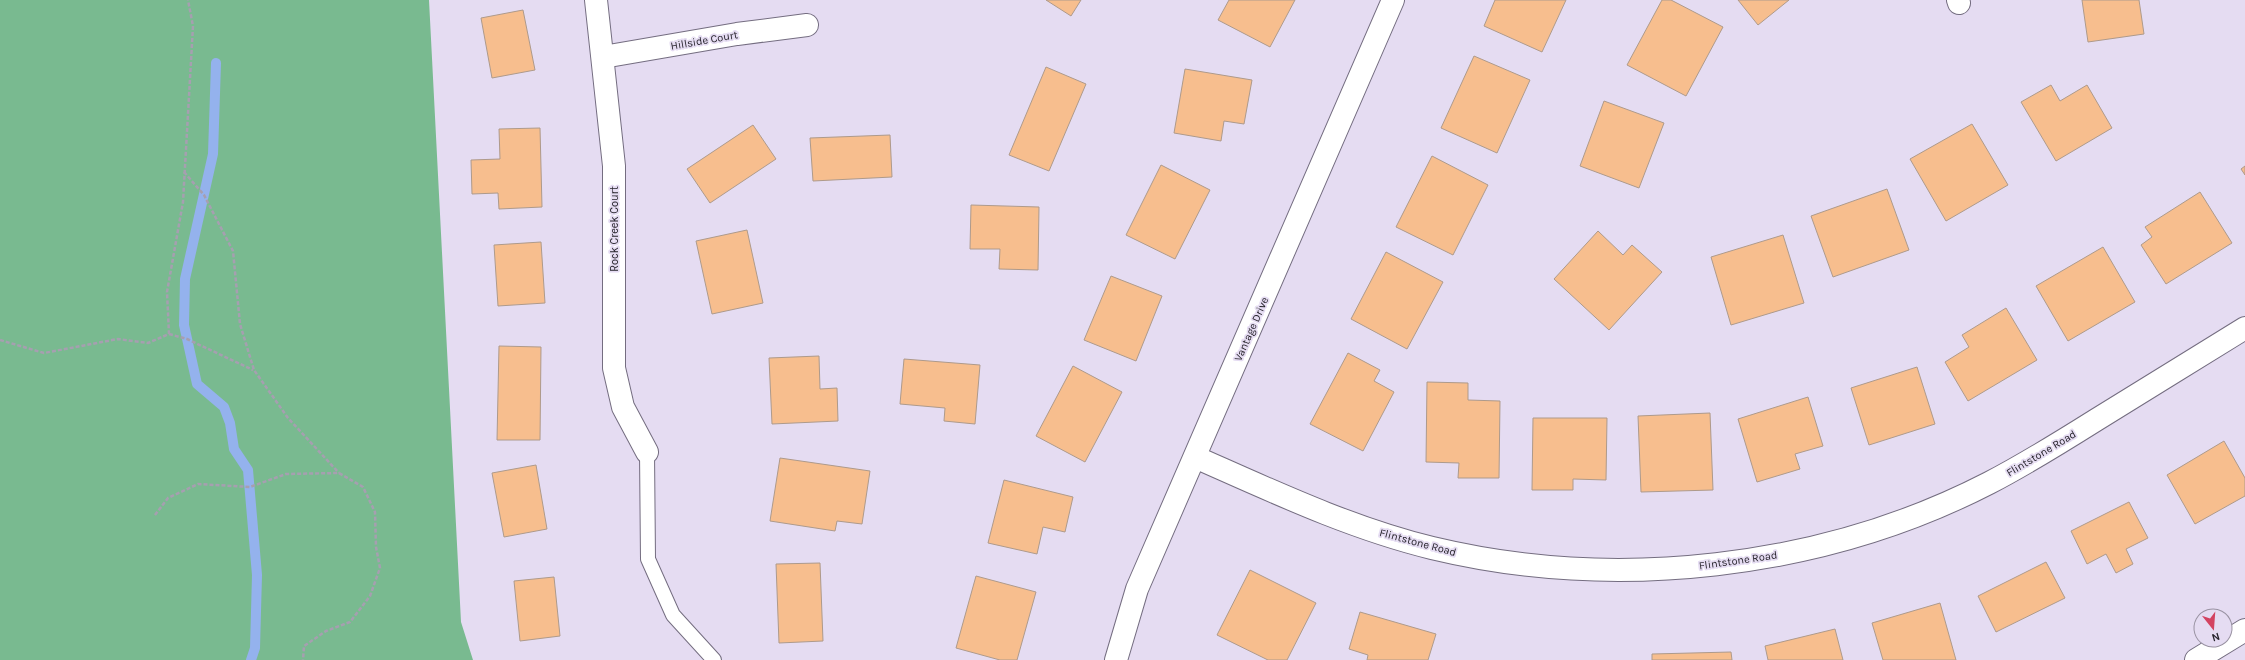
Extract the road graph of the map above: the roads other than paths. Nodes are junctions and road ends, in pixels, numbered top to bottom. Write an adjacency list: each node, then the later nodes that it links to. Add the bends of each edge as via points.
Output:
1 (596, 0): 4 (street, Rock Creek Court)
2 (1393, 0): 7 (street, Vantage Drive)
3 (807, 25): 4 (street, Hillside Court, via 736,34)
4 (603, 57): 6 (street, Rock Creek Court, via 614,166 614,368 623,407)
5 (2245, 328): 7 (street, Flintstone Road, via 2035,458 1988,484 1934,508 1846,539 1757,558 1671,569 1539,566 1432,548 1364,528)
6 (647, 452): 9 (lane, via 648,560 673,615)
7 (1195, 457): 10 (street, Vantage Drive, via 1137,589)
8 (2245, 630): 11 (street)
9 (714, 660)
10 (1116, 660)
11 (2196, 660)

